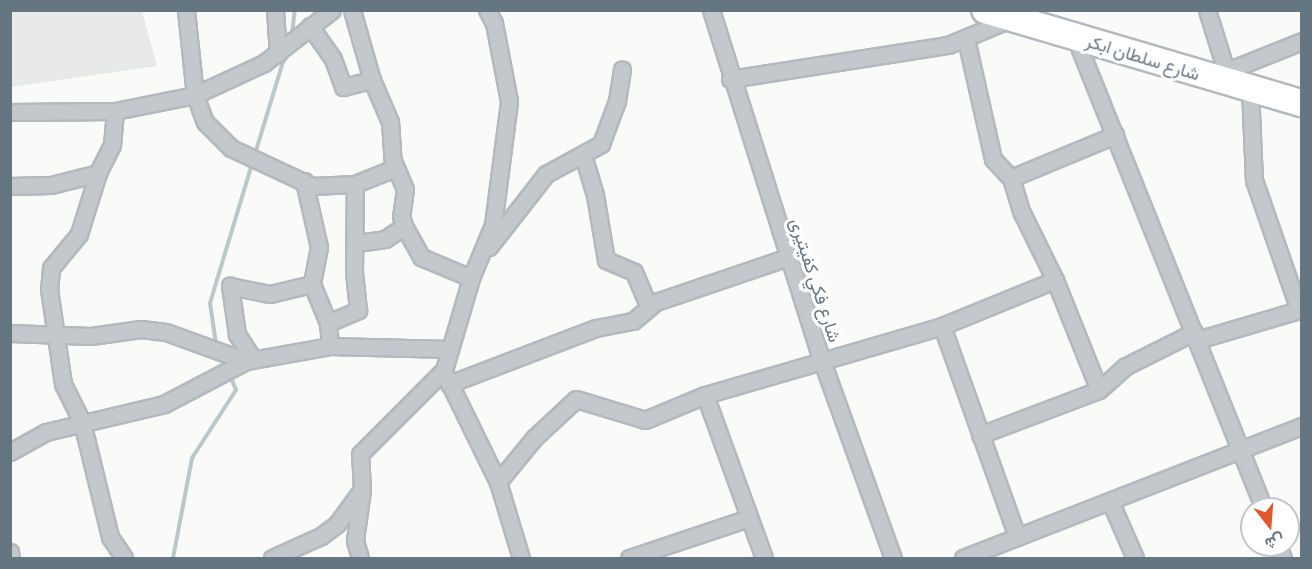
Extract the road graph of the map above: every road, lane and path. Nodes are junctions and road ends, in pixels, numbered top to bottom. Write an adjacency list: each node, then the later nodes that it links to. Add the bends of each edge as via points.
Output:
1 (186, 10): 20 (street)
2 (275, 10): 14 (street)
3 (332, 10): 10 (street)
4 (352, 10): 18 (street)
5 (487, 10): 34 (street, via 494,23 509,101 493,225)
6 (711, 10): 17 (street, شارع فكي كفيتيرى)
7 (985, 10): 9 (highway, شارع سلطان ابكر)
8 (1207, 10): 16 (street)
9 (1013, 18): 11 (highway, شارع سلطان ابكر); 12 (street)
10 (310, 26): 14 (street); 18 (street, via 333,58 343,87)
11 (1075, 37): 16 (highway, شارع سلطان ابكر); 24 (street)
12 (966, 39): 17 (street); 28 (street, via 991,152)
13 (1302, 41): 16 (street)
14 (278, 54): 20 (street, via 231,81)
15 (622, 69): 25 (street, via 617,101 601,144)
16 (1218, 74): 19 (highway, شارع سلطان ابكر)
17 (730, 79): 35 (street, شارع فكي كفيتيرى)
18 (372, 80): 26 (street, via 390,122)
19 (1250, 89): 21 (highway, شارع سلطان ابكر); 40 (street, via 1254,180)
20 (195, 95): 22 (street); 29 (street, via 205,122 231,148)
21 (1302, 103)
22 (115, 111): 23 (street); 27 (street, via 112,145)
23 (10, 112)
24 (1115, 135): 28 (street); 45 (street)
25 (583, 155): 34 (street, via 546,174); 39 (street, via 595,195 606,260 634,272)
26 (395, 168): 30 (street); 32 (street, via 405,189 401,216)
27 (98, 173): 31 (street, via 51,185); 44 (street, via 79,234 51,268)
28 (1011, 178): 37 (street, via 1022,213)
29 (304, 181): 30 (street, via 322,187); 38 (street, via 320,247)
30 (355, 184): 33 (street)
31 (10, 186)
32 (404, 226): 33 (street, via 385,239); 36 (street, via 421,257)
33 (357, 243): 41 (street, via 354,273 358,310)
34 (485, 251): 36 (street)
35 (788, 257): 39 (street); 49 (street, شارع فكي كفيتيرى)
36 (471, 278): 47 (street)
37 (1054, 279): 42 (street); 51 (street)
38 (312, 284): 41 (street); 48 (street, via 270,294 231,286 237,334)
39 (649, 307): 50 (street, via 633,321 596,328)
40 (1300, 310): 45 (street)
41 (328, 323): 46 (street)
42 (942, 326): 49 (street); 55 (street)
43 (10, 333): 44 (street)
44 (53, 334): 48 (street, via 100,336 141,329 166,332); 53 (street, via 63,384)
45 (1196, 336): 51 (street, via 1126,366); 56 (street)
46 (330, 346): 47 (street); 48 (street)
47 (450, 349): 50 (street)
48 (250, 360): 53 (street, via 164,404)
49 (822, 362): 52 (street); 72 (street, شارع فكي كفيتيرى)
50 (446, 377): 58 (street); 59 (street, via 360,454)
51 (1099, 390): 55 (street)
52 (705, 395): 58 (street, via 645,420 576,399 534,438); 62 (street)
53 (82, 422): 57 (street, via 39,434); 66 (street, via 110,537)
54 (1302, 426): 56 (street)
55 (980, 435): 63 (street)
56 (1242, 450): 60 (street); 61 (street)
57 (10, 452)
58 (498, 482): 69 (street)
59 (362, 490): 67 (street, via 329,530 309,544); 68 (street, via 355,540)
60 (1260, 497)
61 (1110, 501): 63 (street); 74 (street)
62 (749, 518): 70 (street); 71 (street)
63 (1017, 537): 73 (street)
64 (10, 552): 65 (street)
65 (12, 558)
66 (124, 558)
67 (272, 558)
68 (360, 558)
69 (521, 558)
70 (629, 558)
71 (764, 558)
72 (893, 558)
73 (963, 558)
74 (1135, 558)

